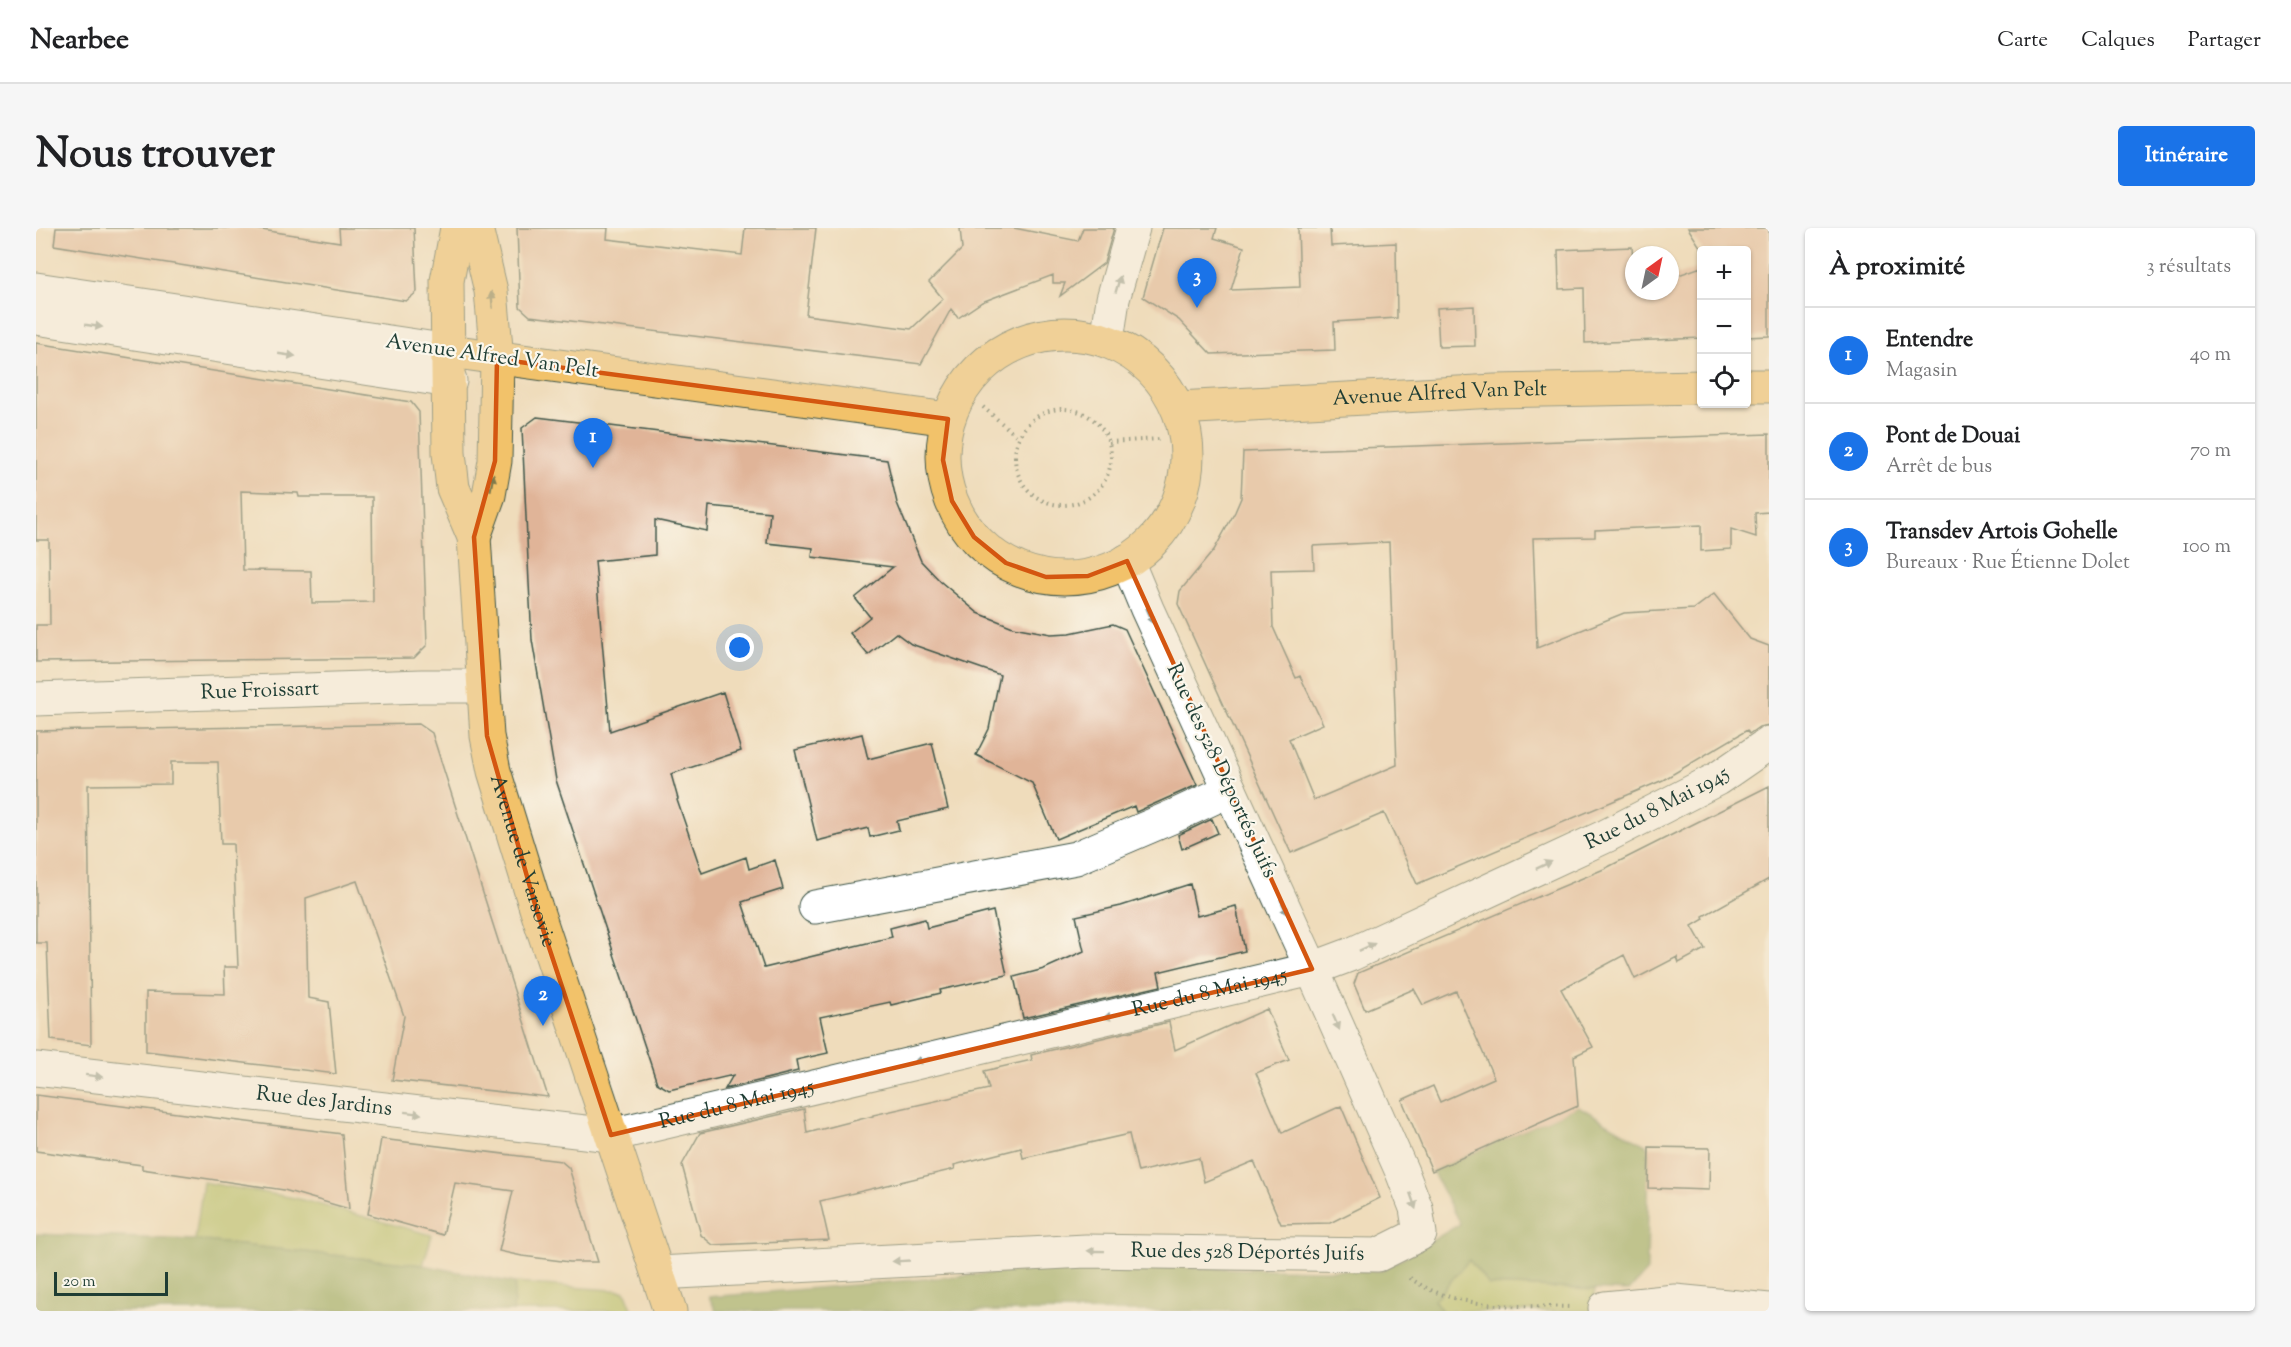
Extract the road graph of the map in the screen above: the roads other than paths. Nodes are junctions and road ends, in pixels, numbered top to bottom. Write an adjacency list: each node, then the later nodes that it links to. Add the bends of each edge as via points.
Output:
1 (457, 228): 8 (main road, Avenue de Varsovie, via 447,281)
2 (476, 228): 7 (main road, Avenue de Varsovie, one-way to 2, via 491,291)
3 (1133, 228): 6 (street, one-way to 3, via 1113,299)
4 (36, 289): 8 (street, Avenue Alfred Van Pelt)
5 (36, 318): 8 (street, one-way to 8, via 389,370)
6 (1107, 341): 12 (main road, via 1075,334 1042,335 1011,346 984,364 962,389); 13 (main road, via 1136,357 1161,379)
7 (497, 358): 8 (main road, Avenue Alfred Van Pelt); 12 (main road, Avenue Alfred Van Pelt); 14 (main road, Avenue de Varsovie, one-way to 7, via 489,495 495,462)
8 (449, 366): 14 (main road, Avenue de Varsovie, via 453,488)
9 (1769, 386): 11 (main road)
10 (1697, 387): 13 (main road, Avenue Alfred Van Pelt, via 1495,391)
11 (1751, 387)
12 (948, 419): 15 (main road, via 943,460 952,501 974,537 1006,563 1046,577 1077,577)
13 (1182, 422): 15 (main road, via 1187,465 1181,495 1169,521 1150,544)
14 (474, 537): 16 (main road, Avenue de Varsovie)
15 (1128, 561): 19 (street, Rue des 528 Déportés Juifs, one-way to 19)
16 (483, 686): 17 (street, Rue Froissart); 23 (main road, Avenue de Varsovie, via 494,771)
17 (36, 699)
18 (1769, 743): 21 (street, Rue du 8 Mai 1945, one-way to 18, via 1606,836 1717,779)
19 (1230, 790): 20 (street, via 1076,858); 21 (street, Rue des 528 Déportés Juifs, one-way to 21)
20 (815, 907)
21 (1312, 969): 23 (street, Rue du 8 Mai 1945, one-way to 23); 24 (street, Rue des 528 Déportés Juifs, one-way to 24, via 1416,1208 1420,1234 1378,1256 1086,1251)
22 (36, 1069): 23 (street, Rue des Jardins, one-way to 23)
23 (611, 1135): 24 (main road, Avenue de Varsovie)
24 (658, 1273): 26 (main road, Avenue de Varsovie)
25 (1605, 1308): 27 (street, via 1675,1301)
26 (670, 1309)
27 (1769, 1310)

